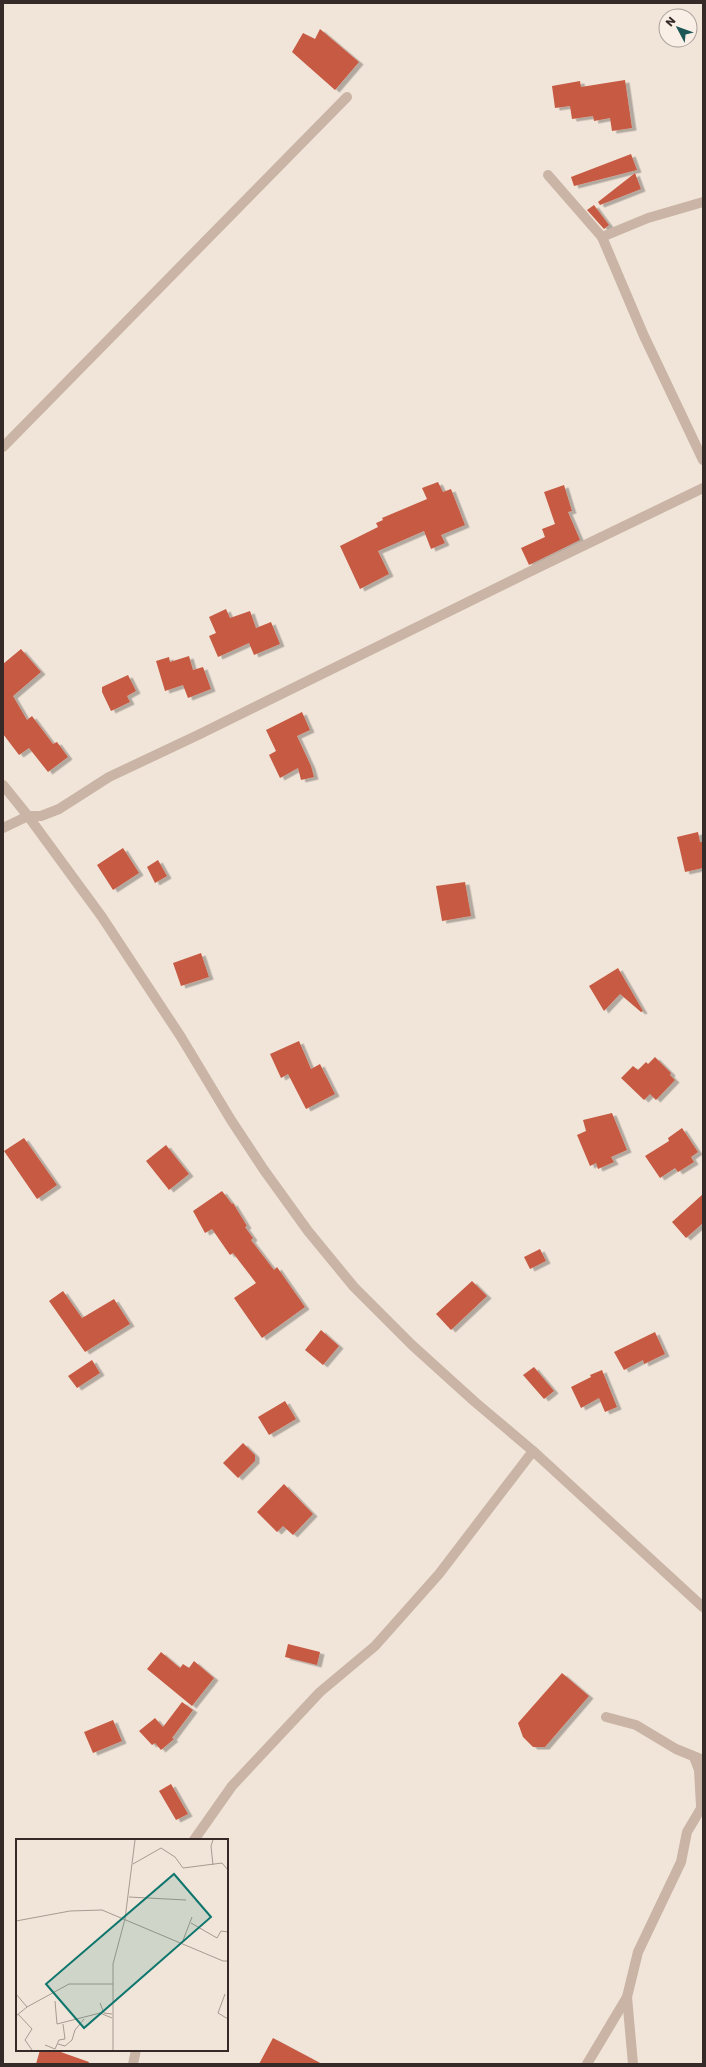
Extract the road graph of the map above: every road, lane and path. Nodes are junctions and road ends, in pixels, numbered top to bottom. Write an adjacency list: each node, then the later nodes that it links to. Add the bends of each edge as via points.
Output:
1 (347, 97): 5 (street)
2 (548, 175): 4 (street)
3 (703, 202): 4 (street, via 648,218)
4 (602, 237): 6 (street, via 644,336)
5 (3, 446)
6 (703, 460)
7 (703, 488): 9 (street, via 109,777 59,809 41,816)
8 (3, 785): 9 (street)
9 (28, 816): 10 (street); 11 (street, via 102,917 181,1037 235,1126 308,1231 354,1287 412,1346)
10 (3, 828)
11 (533, 1451): 12 (street); 16 (street, via 439,1574 376,1646 320,1692 232,1786)
12 (703, 1607)
13 (606, 1718): 14 (street, via 636,1725 676,1749)
14 (698, 1758): 15 (street)
15 (702, 1806): 17 (street, via 687,1832 681,1862 638,1952)
16 (195, 1839)
17 (627, 1997): 20 (street); 21 (street)
18 (136, 2051): 19 (street)
19 (133, 2064)
20 (587, 2064)
21 (633, 2064)

